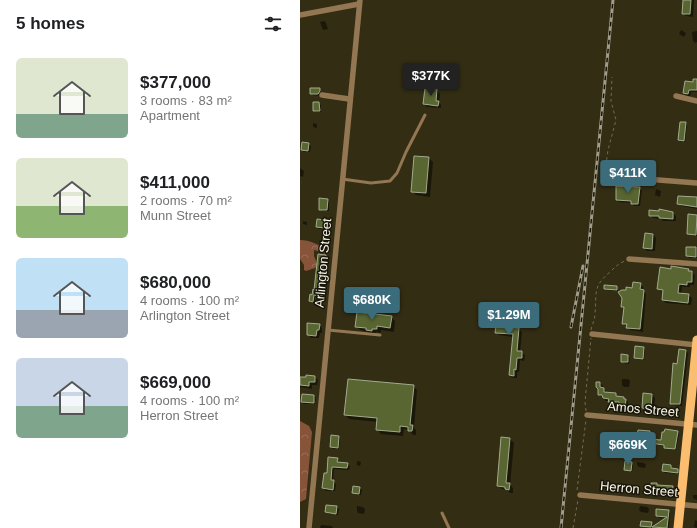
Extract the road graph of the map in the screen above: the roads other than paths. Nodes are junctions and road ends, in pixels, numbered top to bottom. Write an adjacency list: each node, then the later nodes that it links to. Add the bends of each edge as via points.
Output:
1 (360, 2): 2 (street); 5 (street, Arlington Street)
2 (300, 16)
3 (322, 95): 5 (street)
4 (676, 96): 6 (street)
5 (349, 99): 9 (street, Arlington Street)
6 (697, 101)
7 (425, 116): 9 (lane, via 397,173 390,181 371,183)
8 (606, 178): 10 (street)
9 (342, 179): 13 (street, Arlington Street)
10 (697, 183)
11 (630, 259): 12 (street)
12 (697, 264)
13 (328, 330): 15 (lane); 24 (street, Arlington Street)
14 (592, 334): 17 (street)
15 (380, 335)
16 (697, 340): 17 (main road)
17 (697, 345): 19 (main road)
18 (587, 415): 19 (street, Amos Street)
19 (693, 425): 21 (main road)
20 (580, 495): 21 (street, Herron Street)
21 (680, 504): 22 (street, Herron Street); 26 (main road)
22 (697, 506)
23 (442, 513): 25 (lane)
24 (309, 528)
25 (449, 528)
26 (678, 528)

